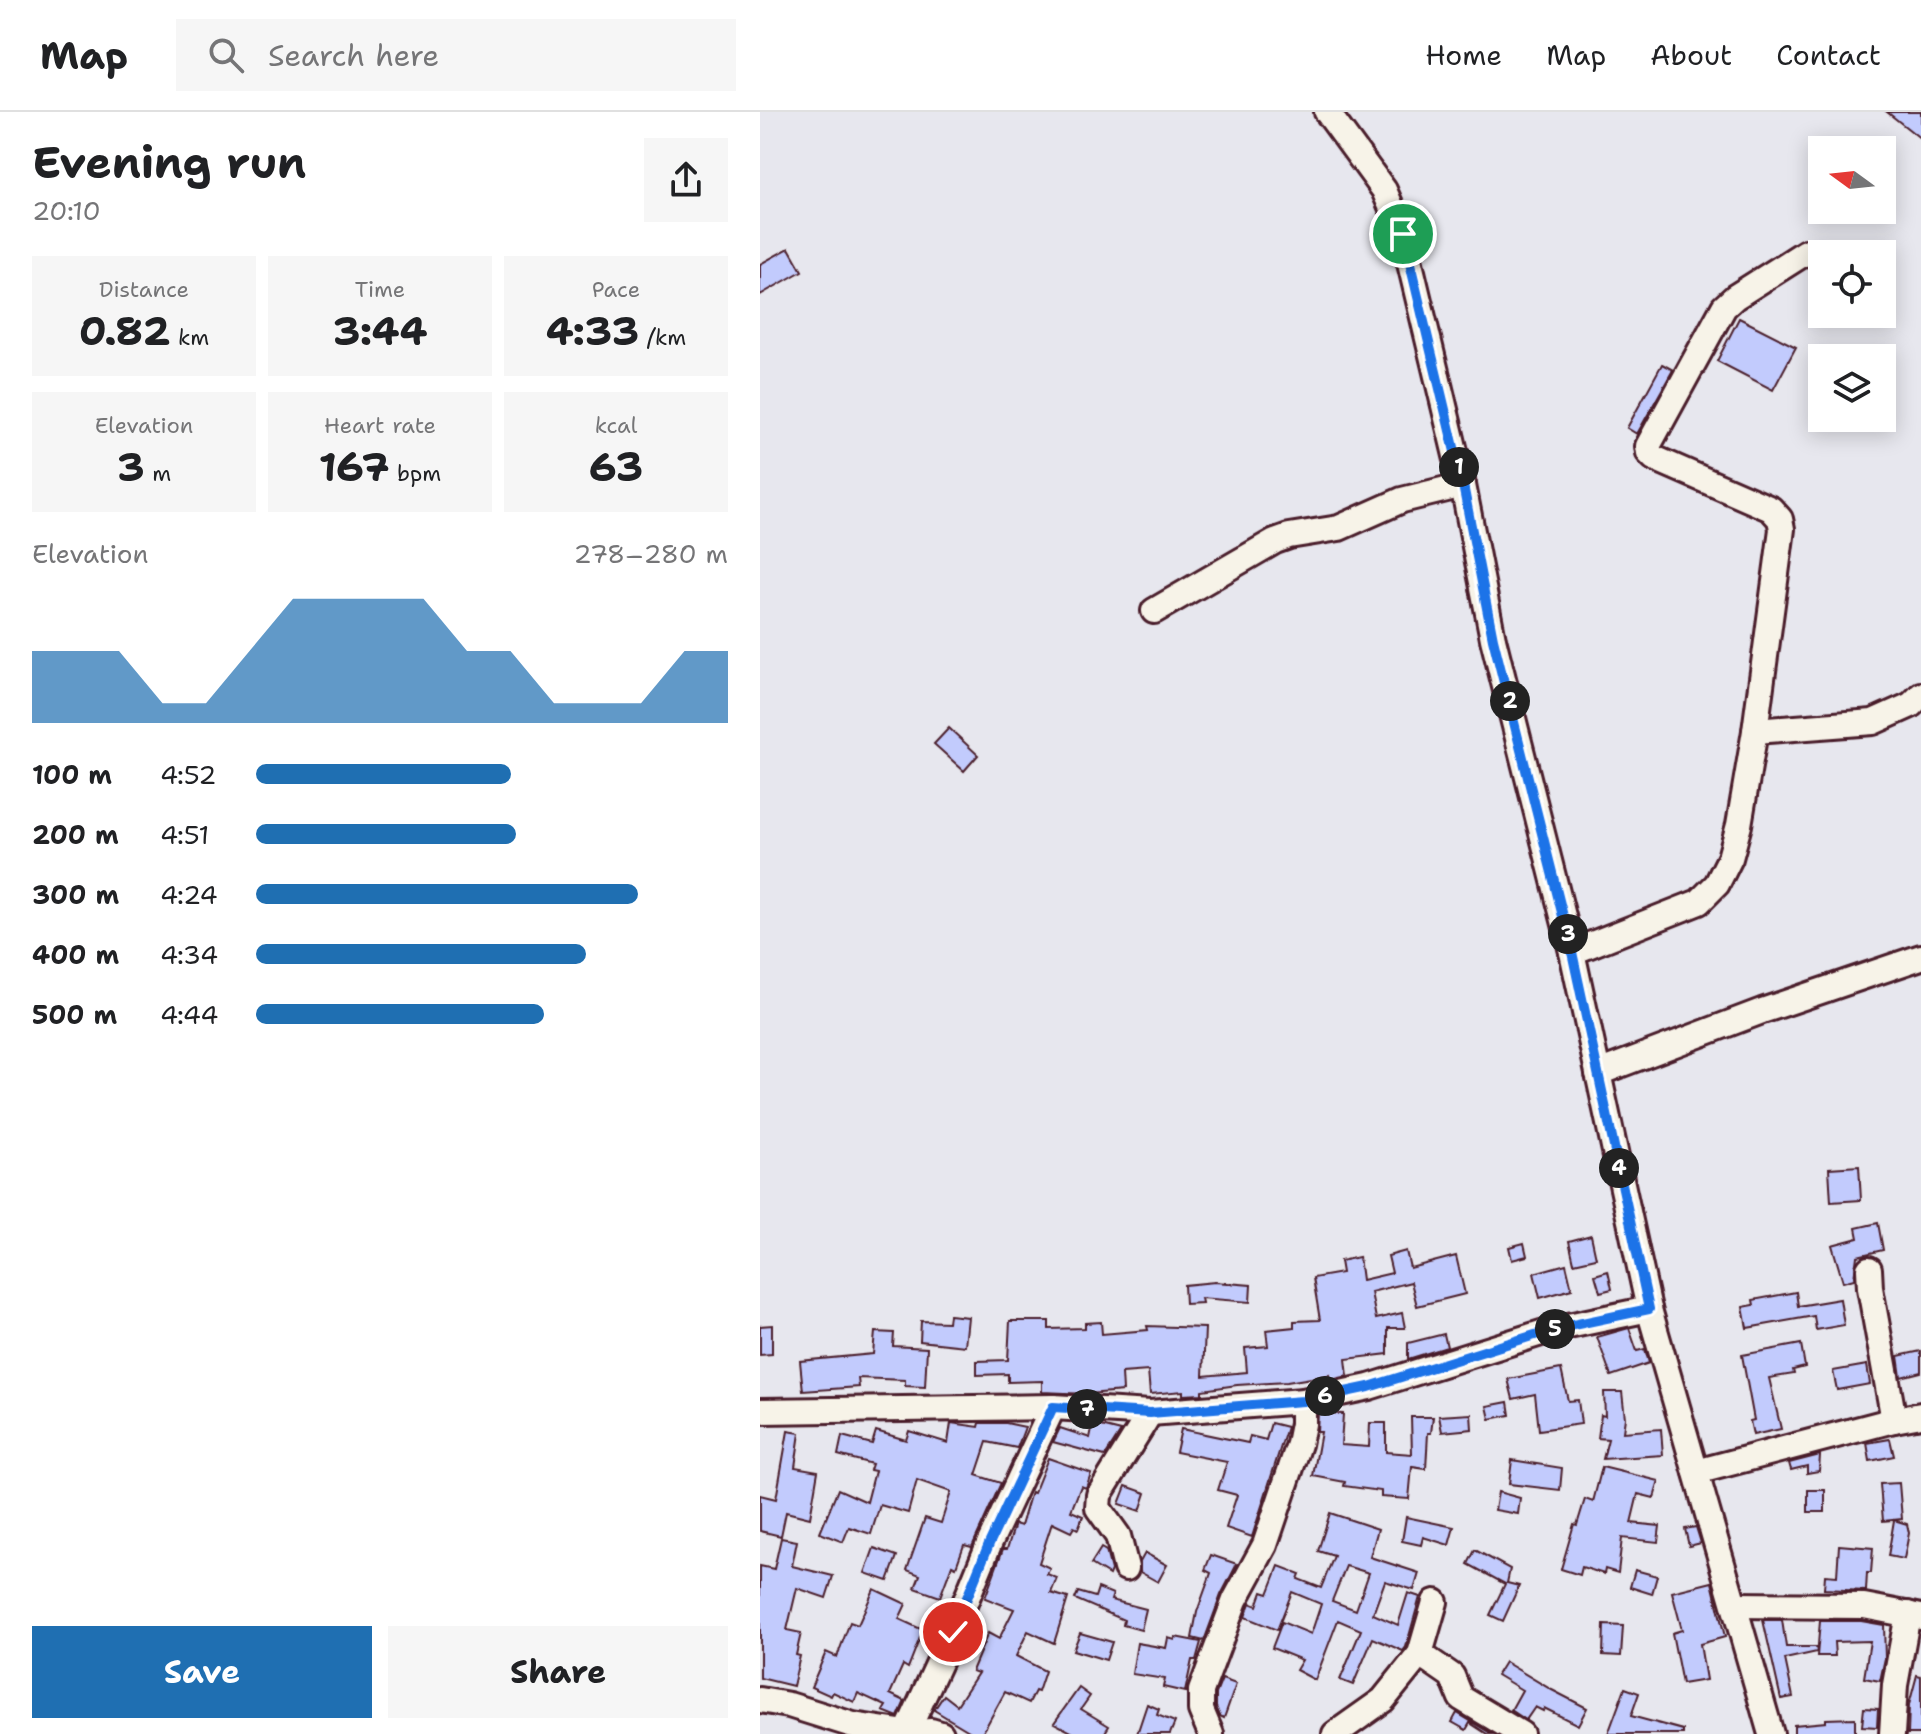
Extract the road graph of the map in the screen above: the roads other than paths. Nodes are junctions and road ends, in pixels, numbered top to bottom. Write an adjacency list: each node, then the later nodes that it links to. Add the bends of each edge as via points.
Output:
1 (1327, 112): 3 (street, via 1384,190 1403,234)
2 (1806, 252): 6 (street, via 1724,307 1648,446 1654,458 1771,509 1780,519)
3 (1463, 485): 4 (street, via 1402,500 1339,528 1275,541); 7 (street, via 1493,639)
4 (1154, 611)
5 (1921, 695): 6 (street, via 1873,722)
6 (1755, 731): 7 (street, via 1739,825 1717,884 1699,902)
7 (1572, 952): 9 (street)
8 (1921, 957): 9 (street)
9 (1598, 1073): 11 (street)
10 (1869, 1269): 17 (street)
11 (1649, 1309): 12 (street, via 1554,1329 1369,1387); 18 (street)
12 (1303, 1401): 15 (street); 27 (street, via 1299,1444 1265,1545 1225,1621 1201,1691 1201,1710)
13 (1053, 1407): 14 (street); 15 (street); 25 (street)
14 (760, 1411)
15 (1150, 1413): 19 (street, via 1099,1495 1098,1508 1118,1536)
16 (1921, 1415): 17 (street)
17 (1894, 1420): 18 (street)
18 (1696, 1472): 21 (street)
19 (1126, 1568)
20 (1435, 1602): 23 (street)
21 (1735, 1605): 22 (street, via 1864,1606); 30 (street)
22 (1914, 1615): 31 (street, via 1897,1673)
23 (1420, 1654): 28 (street, via 1383,1700); 29 (street, via 1452,1676 1461,1698)
24 (760, 1700): 25 (street)
25 (906, 1734): 26 (street)
26 (941, 1734)
27 (1211, 1734)
28 (1335, 1734)
29 (1521, 1734)
30 (1771, 1734)
31 (1892, 1734)

